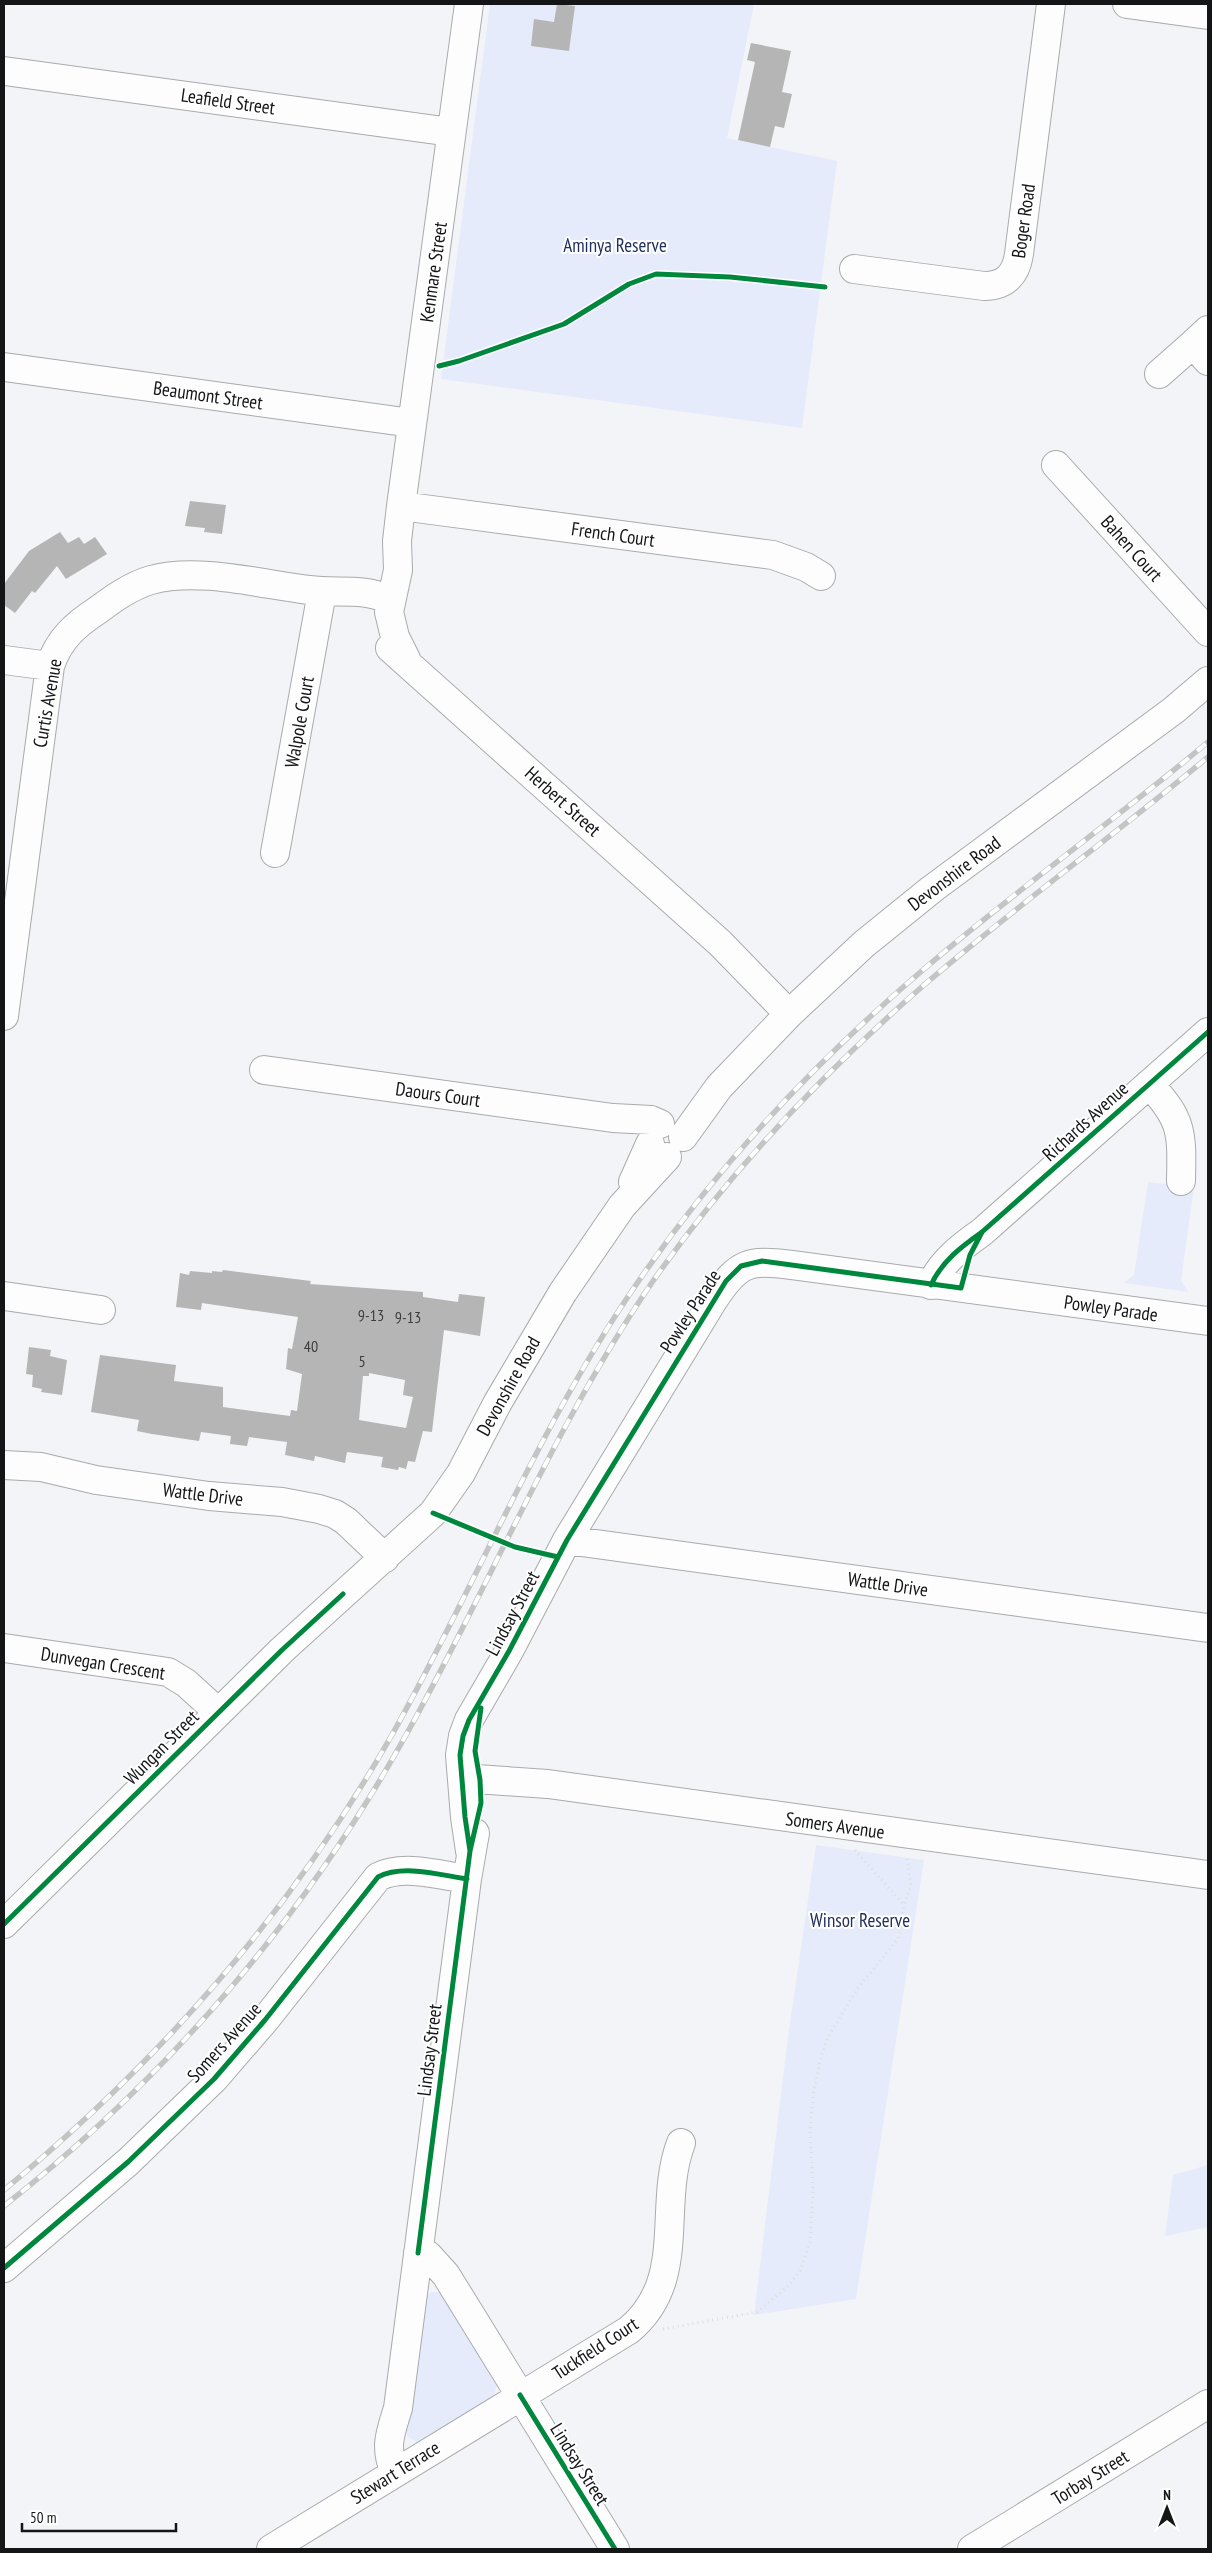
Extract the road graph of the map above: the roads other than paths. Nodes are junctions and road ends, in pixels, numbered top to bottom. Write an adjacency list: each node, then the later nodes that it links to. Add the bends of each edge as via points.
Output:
1 (469, 4): 6 (street, Kenmare Street)
2 (1051, 4): 7 (street, Boger Road, via 1019,254 1011,276 995,286 984,286)
3 (1136, 4): 4 (street)
4 (1208, 15)
5 (4, 71): 6 (street, Leafield Street)
6 (452, 132): 11 (street, Kenmare Street)
7 (854, 269)
8 (1203, 345): 10 (street)
9 (4, 367): 11 (street, Beaumont Street)
10 (1159, 374)
11 (412, 423): 13 (street, Kenmare Street)
12 (1056, 465): 17 (street, Bahen Court)
13 (401, 506): 14 (street, French Court, via 773,555); 16 (street, Kenmare Street, via 398,570)
14 (821, 576)
15 (322, 592): 16 (street, Curtis Avenue, via 350,590); 19 (street, Curtis Avenue, via 208,576 169,576 150,580 116,597 71,629); 21 (street, Walpole Court)
16 (381, 599): 23 (street, Herbert Street, via 406,659)
17 (1208, 632)
18 (4, 660): 19 (street)
19 (50, 666): 22 (street, Curtis Avenue)
20 (1208, 681): 23 (street, Devonshire Road, via 1142,734 932,889 864,944)
21 (275, 853)
22 (6, 977): 24 (street, Curtis Avenue)
23 (794, 1008): 28 (street, Devonshire Road, via 719,1087)
24 (4, 1016)
25 (1208, 1032): 27 (street, Richards Avenue)
26 (264, 1070): 28 (street, Daours Court, via 612,1118)
27 (1149, 1084): 29 (street, via 1175,1116 1182,1136); 30 (street, Richards Avenue)
28 (662, 1137): 38 (street, Devonshire Road, via 622,1206 539,1331 461,1474 433,1513)
29 (1181, 1180)
30 (982, 1232): 31 (street, Richards Avenue, via 953,1253); 32 (street, Richards Avenue, via 970,1255)
31 (931, 1285): 32 (street, Powley Parade); 37 (street, Powley Parade, via 762,1261 741,1266 726,1280)
32 (961, 1288): 35 (street, Powley Parade)
33 (4, 1296): 34 (street)
34 (101, 1310)
35 (1208, 1321)
36 (4, 1465): 38 (street, Wattle Drive, via 41,1467 96,1480 319,1509 346,1521)
37 (567, 1540): 39 (street, Wattle Drive); 42 (street, Lindsay Street, via 462,1736 460,1756)
38 (385, 1558): 41 (street, Wungan Street)
39 (1208, 1628)
40 (4, 1648): 41 (street, Dunvegan Crescent, via 168,1672 186,1683)
41 (218, 1712): 45 (street, Wungan Street)
42 (471, 1779): 43 (street, Somers Avenue, via 548,1784); 44 (street, Lindsay Street)
43 (1208, 1875)
44 (467, 1879): 47 (street, Lindsay Street); 48 (street, Somers Avenue, via 403,1871 386,1872 378,1877 214,2080 99,2188)
45 (4, 1924)
46 (681, 2143): 49 (street, Tuckfield Court, via 673,2169 670,2247 655,2300 643,2318 629,2330)
47 (418, 2252): 49 (street, Lindsay Street, via 428,2255 446,2275); 51 (street, Lindsay Street, via 398,2408)
48 (4, 2268)
49 (520, 2395): 51 (street, Stewart Terrace); 53 (street, Lindsay Street)
50 (1208, 2404): 54 (street, Torbay Street)
51 (404, 2468): 52 (street, Stewart Terrace)
52 (271, 2549)
53 (615, 2549)
54 (972, 2549)

